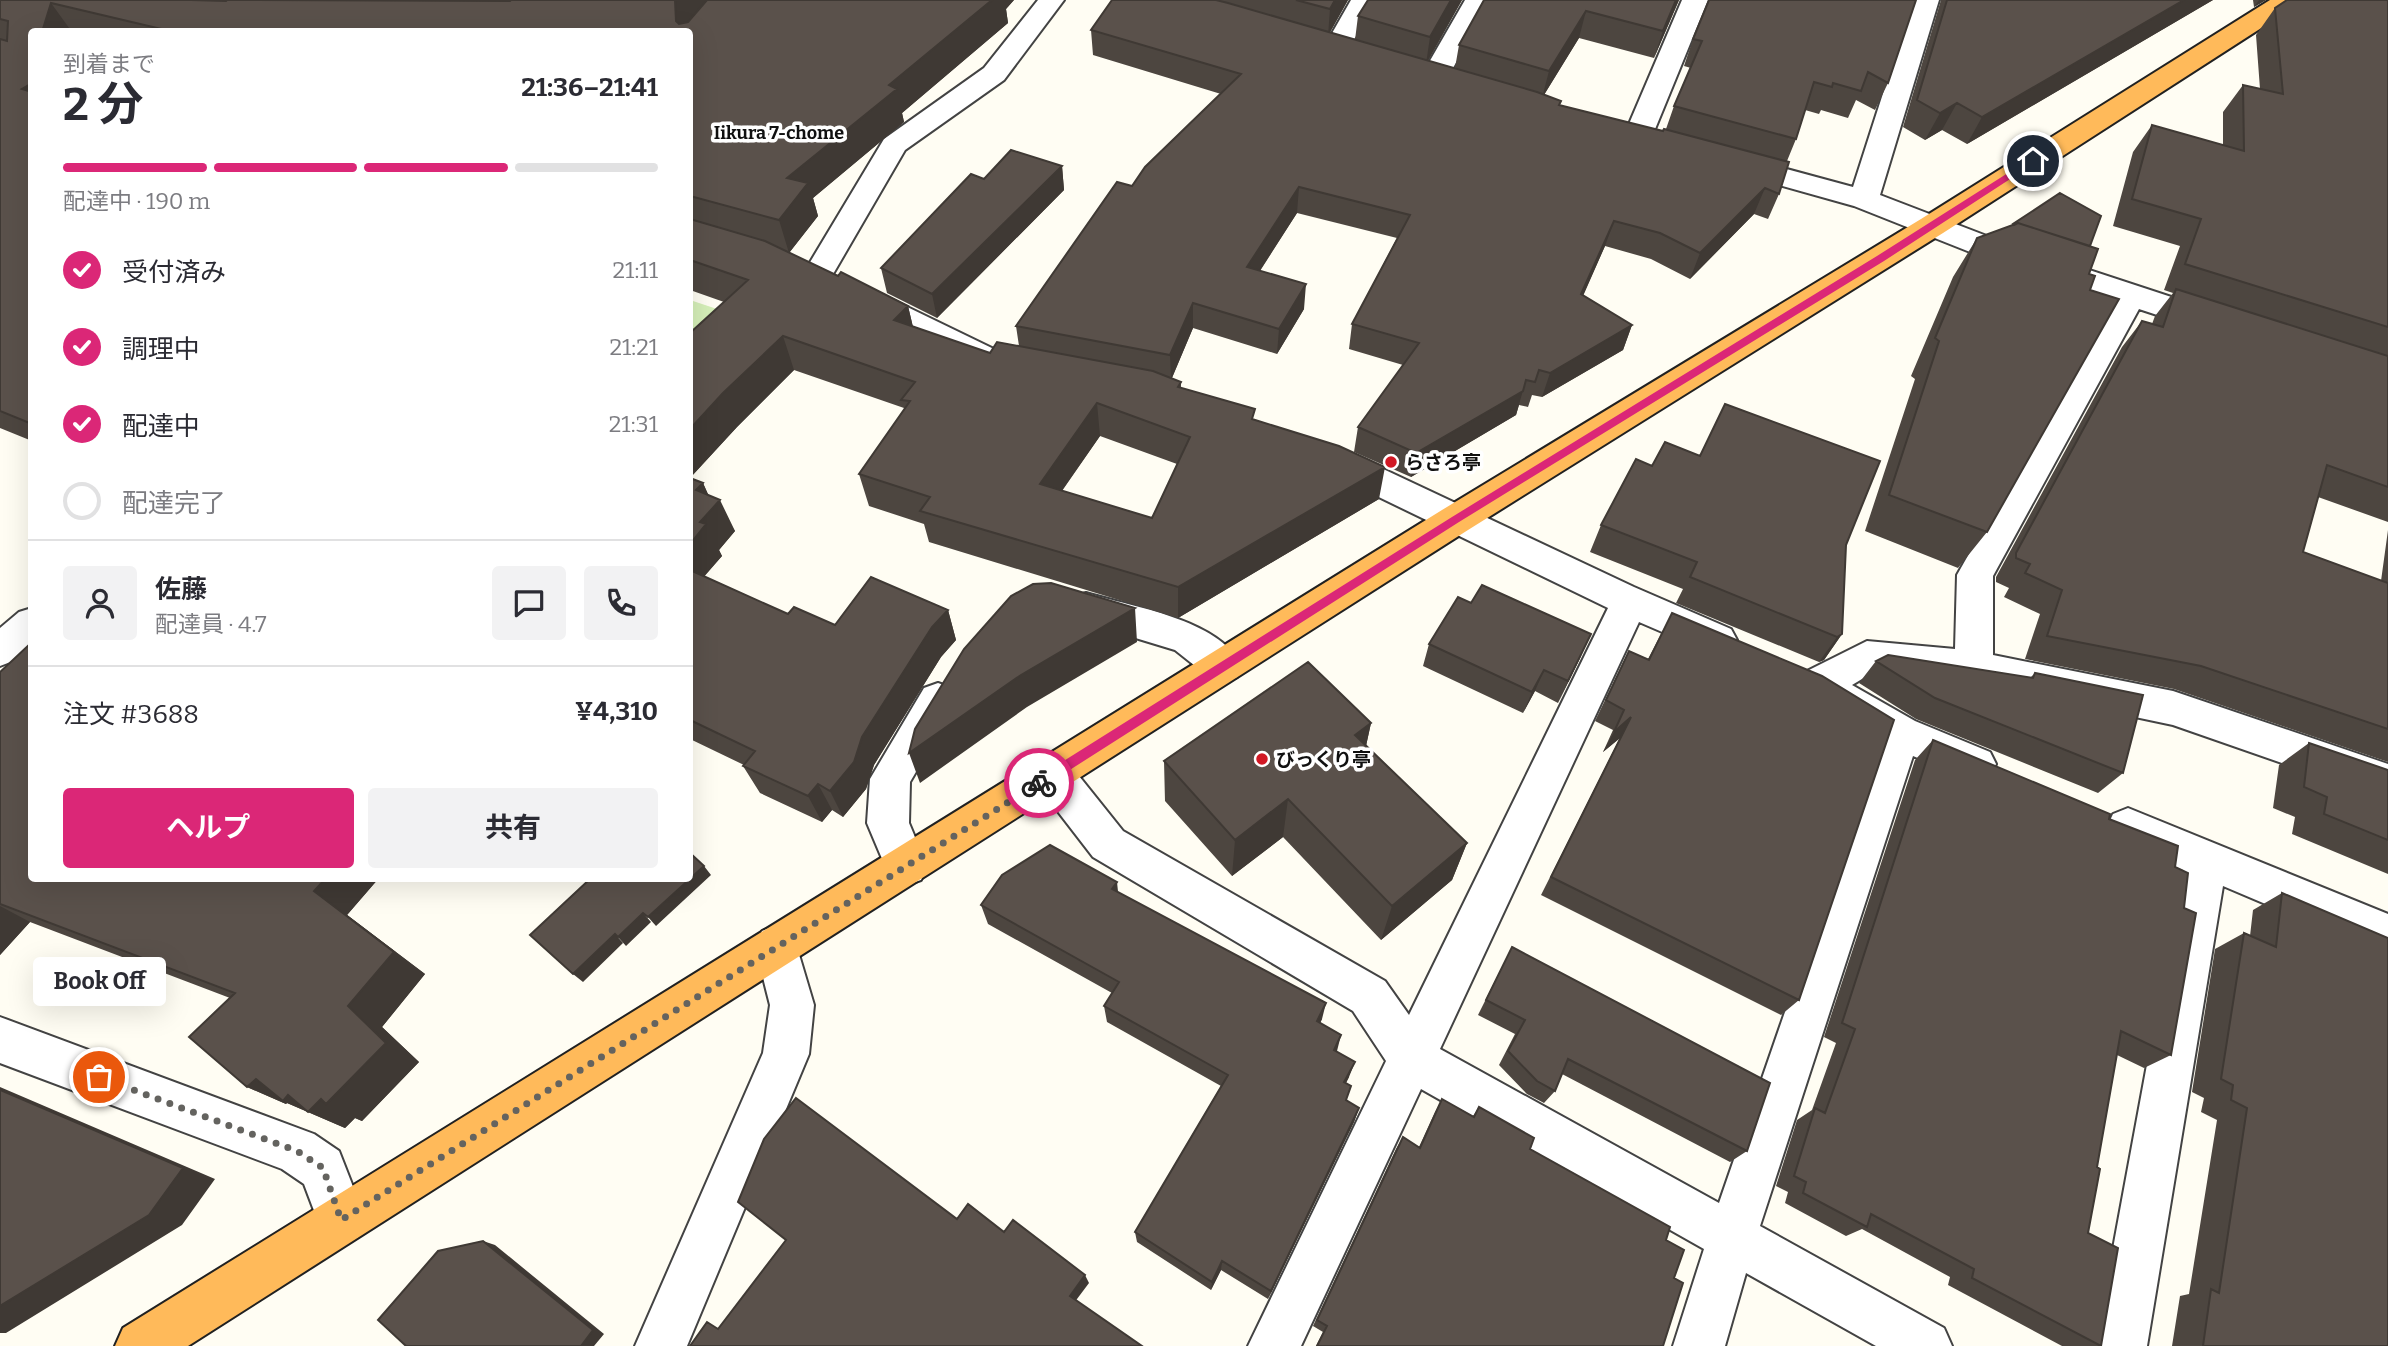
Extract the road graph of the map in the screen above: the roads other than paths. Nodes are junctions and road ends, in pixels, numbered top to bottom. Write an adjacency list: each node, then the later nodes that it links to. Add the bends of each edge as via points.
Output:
1 (1051, 0): 13 (street, via 994,74 894,145 805,270 988,360)
2 (1364, 0): 7 (street)
3 (1478, 0): 8 (street)
4 (1695, 0): 9 (street, via 1625,134)
5 (1926, 0): 9 (street)
6 (2288, 0): 10 (highway)
7 (1336, 49)
8 (1434, 78)
9 (1864, 199): 10 (street)
10 (1932, 226): 11 (street); 15 (highway)
11 (2131, 296): 12 (street); 21 (street, via 1975,575)
12 (2234, 328)
13 (1015, 365)
14 (1309, 449): 15 (street)
15 (1455, 520): 17 (street); 20 (highway)
16 (1057, 600): 20 (street, via 1187,638)
17 (1629, 604): 23 (street); 34 (street)
18 (28, 626): 19 (street)
19 (0, 650)
20 (1223, 666): 25 (highway)
21 (1974, 667): 23 (street, via 1867,657); 27 (street, via 2173,708)
22 (957, 669): 30 (street, via 890,779 888,823)
23 (1821, 682): 24 (street)
24 (1901, 733): 26 (street); 36 (street)
25 (1054, 774): 30 (highway); 34 (street, via 1108,844 1369,996)
26 (2003, 775)
27 (2388, 782)
28 (2092, 812): 29 (street)
29 (2206, 859): 31 (street); 42 (street)
30 (906, 866): 32 (highway)
31 (2388, 936)
32 (777, 946): 35 (highway); 38 (street, via 792,1005 786,1054)
33 (0, 1040): 35 (street, via 297,1151 323,1168)
34 (1411, 1058): 36 (street); 39 (street)
35 (341, 1220): 37 (highway)
36 (1732, 1237): 40 (street); 41 (street)
37 (141, 1346)
38 (661, 1346)
39 (1274, 1346)
40 (1699, 1346)
41 (1926, 1346)
42 (2121, 1346)

